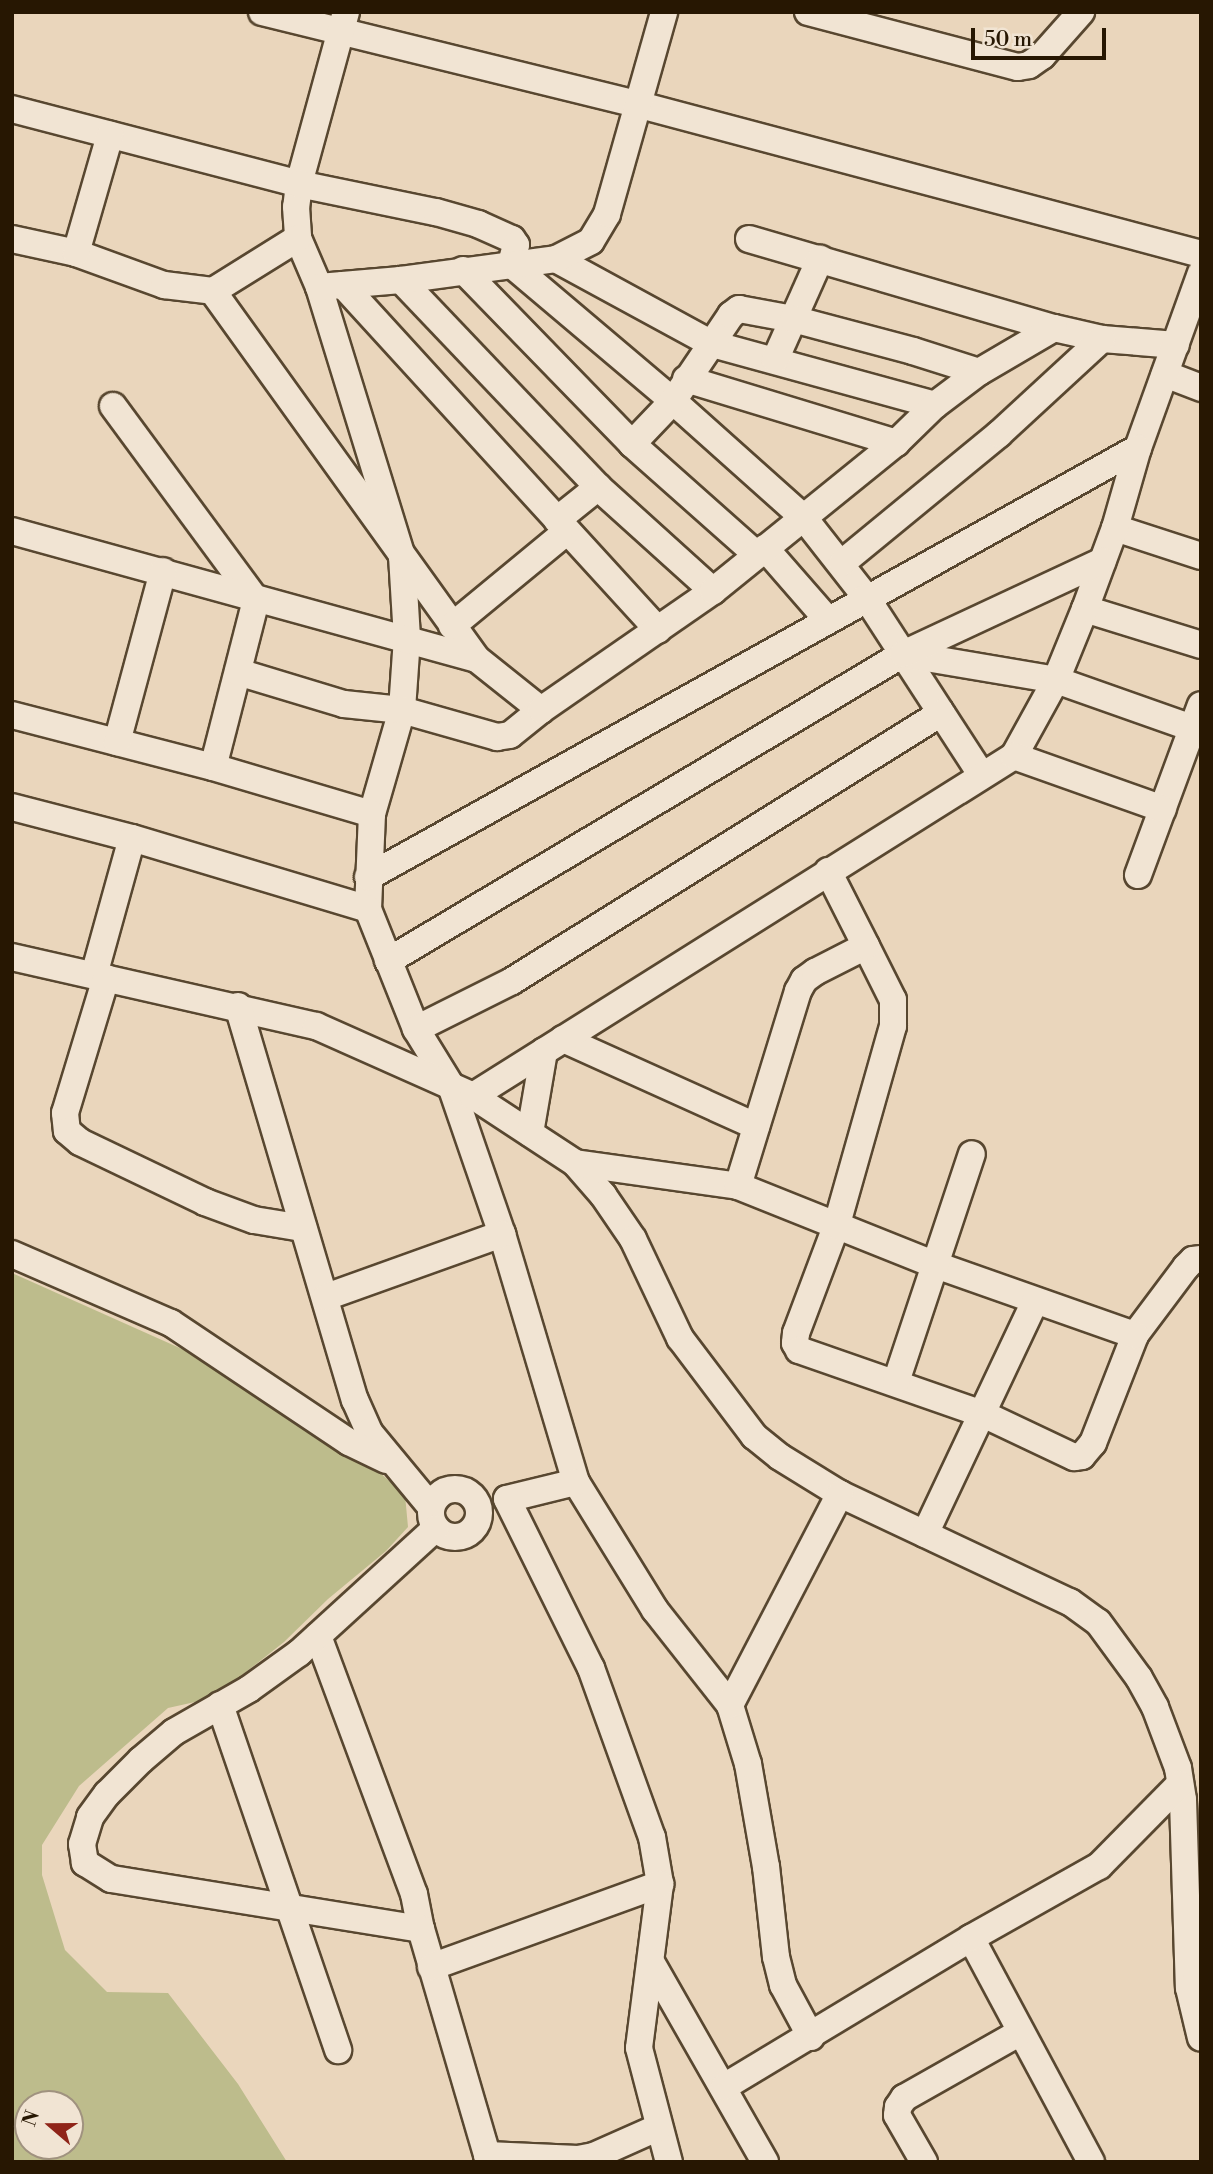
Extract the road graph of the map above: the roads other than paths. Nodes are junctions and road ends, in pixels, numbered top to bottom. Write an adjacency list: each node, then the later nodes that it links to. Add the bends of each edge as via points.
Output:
1 (262, 12): 5 (street)
2 (664, 12): 6 (street)
3 (808, 12): 4 (street, via 1018,67 1042,56)
4 (1081, 12)
5 (344, 23): 6 (street); 9 (street)
6 (640, 105): 14 (street); 15 (street, via 599,231 591,241)
7 (12, 109): 8 (street)
8 (110, 135): 9 (street); 13 (street)
9 (299, 184): 10 (street); 17 (street, via 478,224 512,239 516,245)
10 (298, 238): 21 (street); 22 (street)
11 (12, 239): 13 (street)
12 (749, 239): 16 (street)
13 (76, 253): 22 (street, via 164,285)
14 (1201, 254)
15 (556, 258): 17 (street); 26 (street)
16 (820, 259): 23 (street); 24 (street)
17 (511, 264): 18 (street); 32 (street)
18 (463, 270): 20 (street); 36 (street)
19 (1201, 273): 27 (street)
20 (401, 280): 21 (street); 38 (street)
21 (331, 286): 40 (street); 44 (street)
22 (213, 291): 44 (street)
23 (793, 319): 26 (street, via 738,309); 28 (street); 29 (street)
24 (1054, 328): 25 (street); 29 (street)
25 (1102, 339): 27 (street); 47 (street, via 999,434)
26 (712, 344): 28 (street); 32 (street)
27 (1176, 345): 30 (street)
28 (775, 360): 33 (street)
29 (979, 372): 33 (street)
30 (1165, 374): 31 (street); 37 (street)
31 (1201, 388)
32 (680, 390): 35 (street); 36 (street); 39 (street)
33 (935, 404): 35 (street)
34 (113, 406): 51 (street)
35 (896, 443): 39 (street)
36 (632, 444): 43 (street)
37 (1138, 449): 41 (street); 50 (street)
38 (598, 487): 40 (street); 49 (street)
39 (804, 518): 43 (street); 47 (street)
40 (562, 526): 54 (street); 55 (street)
41 (1115, 528): 45 (street); 46 (street)
42 (14, 536): 48 (street)
43 (761, 552): 49 (street); 53 (street)
44 (402, 556): 54 (street); 56 (street)
45 (1201, 556)
46 (1102, 561): 52 (street); 58 (street)
47 (842, 563): 50 (street)
48 (163, 571): 51 (street); 67 (street)
49 (713, 591): 55 (street)
50 (866, 597): 53 (street); 58 (street)
51 (257, 600): 56 (street); 60 (street)
52 (1085, 609): 57 (street); 61 (street)
53 (827, 619): 77 (street)
54 (452, 626): 59 (street)
55 (658, 629): 63 (street)
56 (407, 638): 59 (street); 62 (street)
57 (1201, 645)
58 (903, 653): 61 (street); 64 (street); 81 (street)
59 (477, 659): 63 (street)
60 (238, 672): 62 (street, via 344,704); 69 (street)
61 (1056, 680): 66 (street); 68 (street)
62 (401, 710): 63 (street, via 497,737 510,735); 73 (street)
63 (541, 710)
64 (941, 713): 70 (street); 84 (street, via 512,981)
65 (12, 715): 67 (street)
66 (1198, 722): 72 (street)
67 (117, 742): 69 (street)
68 (1013, 756): 70 (street); 72 (street)
69 (213, 767): 73 (street)
70 (981, 774): 75 (street)
71 (12, 807): 74 (street)
72 (1163, 809): 76 (street)
73 (372, 814): 77 (street)
74 (132, 838): 78 (street); 82 (street)
75 (828, 871): 79 (street); 85 (street)
76 (1138, 875)
77 (368, 877): 78 (street)
78 (368, 909): 81 (street)
79 (866, 946): 87 (street, via 804,979); 92 (street, via 893,1000 893,1026)
80 (12, 957): 82 (street)
81 (388, 961): 84 (street)
82 (100, 976): 83 (street); 93 (street, via 65,1113 67,1131 80,1142 205,1202 254,1220)
83 (238, 1006): 86 (street, via 337,1032); 93 (street)
84 (415, 1029): 86 (street)
85 (554, 1045): 86 (street); 87 (street); 88 (street)
86 (462, 1091): 88 (street); 94 (street)
87 (756, 1126): 91 (street)
88 (530, 1133): 90 (street)
89 (972, 1154): 97 (street)
90 (575, 1163): 91 (street); 105 (street, via 633,1238 680,1338 754,1436)
91 (738, 1186): 92 (street)
92 (837, 1224): 97 (street); 101 (street, via 795,1343 808,1355)
93 (303, 1228): 98 (street)
94 (502, 1234): 98 (street); 104 (street)
95 (12, 1254): 103 (street, via 172,1324 349,1441)
96 (1201, 1259): 100 (street, via 1186,1267)
97 (936, 1265): 99 (street); 101 (street)
98 (326, 1297): 103 (street, via 355,1400 369,1432)
99 (1035, 1301): 100 (street); 102 (street)
100 (1135, 1335): 102 (street, via 1093,1443 1082,1456 1073,1457)
101 (896, 1382): 102 (street)
102 (982, 1414): 109 (street)
103 (396, 1465): 108 (street)
104 (576, 1482): 106 (street); 112 (street, via 654,1610)
105 (840, 1494): 109 (street); 112 (street)
106 (507, 1499): 107 (street); 114 (street, via 591,1668 652,1837)
107 (477, 1505): 108 (street, via 468,1493 454,1489 439,1494); 108 (street, via 476,1524 462,1536 443,1534)
108 (434, 1518): 110 (street)
109 (925, 1534): 113 (street, via 1070,1602 1098,1622 1139,1678)
110 (318, 1636): 111 (street, via 249,1689); 116 (street, via 414,1894)
111 (220, 1705): 115 (street); 115 (street, via 174,1732 107,1794 84,1830 85,1863 111,1880)
112 (730, 1705): 121 (street, via 748,1764 776,1957 783,1985)
113 (1186, 1771): 117 (street, via 1099,1866); 122 (street, via 1189,1989)
114 (660, 1884): 118 (street); 119 (street)
115 (291, 1908): 116 (street); 123 (street)
116 (421, 1929): 119 (street)
117 (971, 1938): 120 (street); 121 (street)
118 (651, 1962): 124 (street); 125 (street, via 639,2048)
119 (432, 1967): 126 (street)
120 (1019, 2032): 129 (street, via 904,2098 897,2115); 130 (street)
121 (811, 2037): 124 (street)
122 (1201, 2038)
123 (338, 2050)
124 (724, 2087): 128 (street)
125 (659, 2127): 126 (street, via 594,2156); 127 (street)
126 (488, 2159)
127 (669, 2162)
128 (765, 2162)
129 (925, 2162)
130 (1091, 2162)

